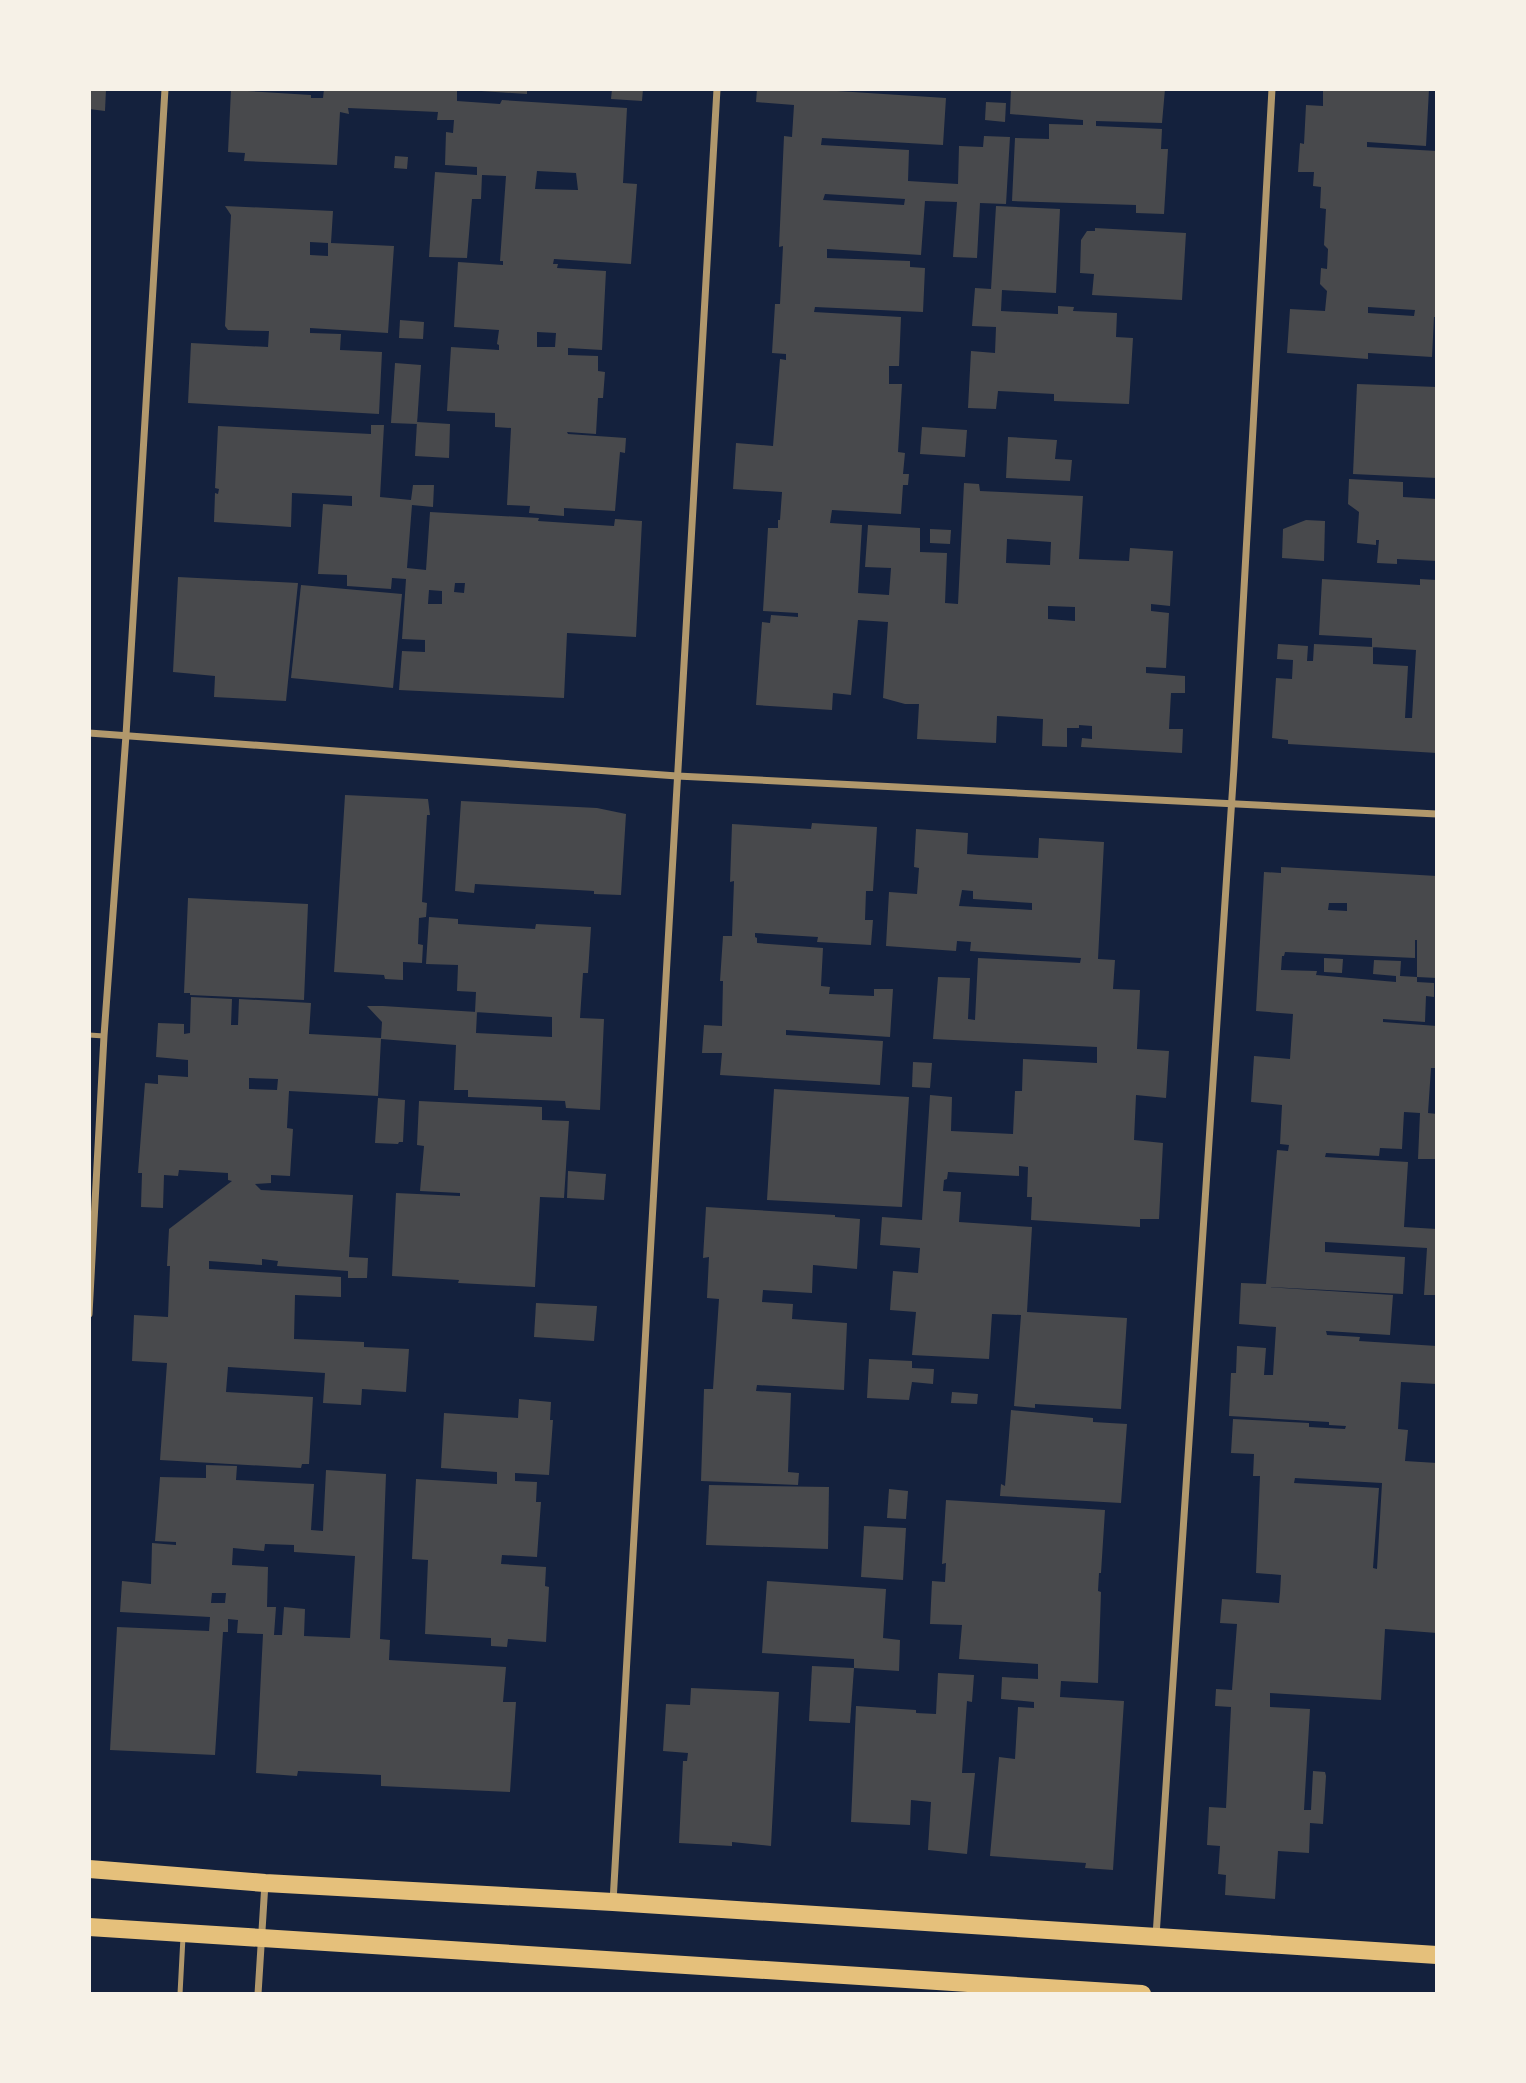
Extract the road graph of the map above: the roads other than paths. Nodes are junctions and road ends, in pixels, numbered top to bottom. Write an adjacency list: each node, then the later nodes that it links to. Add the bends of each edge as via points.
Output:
1 (164, 89): 5 (street)
2 (717, 89): 6 (street)
3 (1272, 89): 7 (street)
4 (89, 733): 5 (street)
5 (126, 735): 6 (street); 10 (street)
6 (677, 776): 7 (street); 14 (street)
7 (1231, 804): 8 (street); 17 (street)
8 (1437, 814)
9 (89, 1035): 10 (lane)
10 (104, 1036): 11 (street)
11 (89, 1314)
12 (89, 1869): 13 (main road)
13 (265, 1883): 14 (main road); 18 (street)
14 (613, 1902): 17 (main road)
15 (89, 1927): 16 (main road)
16 (183, 1933): 18 (main road); 21 (lane)
17 (1156, 1936): 19 (main road)
18 (261, 1938): 20 (main road); 22 (street)
19 (1437, 1955)
20 (1050, 1991): 23 (main road)
21 (180, 1994)
22 (258, 1994)
23 (1142, 1994)

